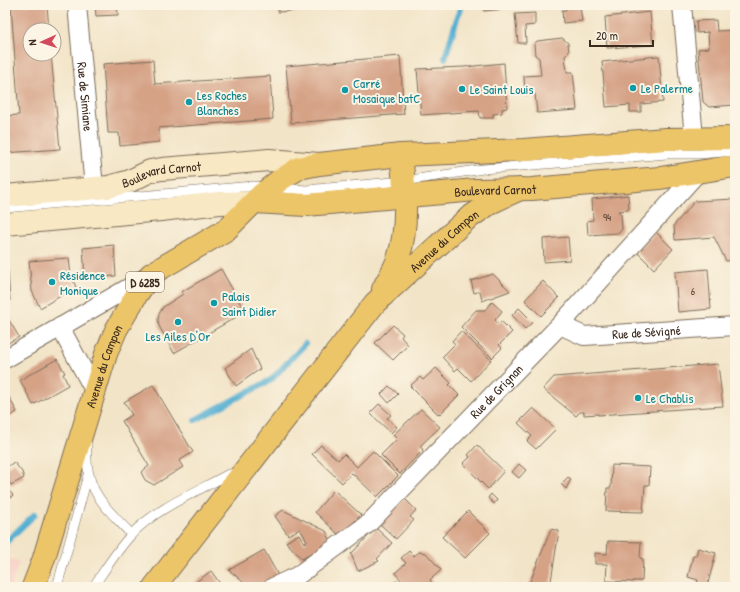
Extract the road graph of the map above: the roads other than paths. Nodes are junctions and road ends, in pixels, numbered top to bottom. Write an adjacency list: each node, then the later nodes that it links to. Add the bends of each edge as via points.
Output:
1 (78, 5): 11 (street, Rue de Simiane)
2 (682, 5): 3 (street)
3 (694, 138): 4 (main road, Boulevard Carnot); 6 (main road, Boulevard Carnot, via 522,150)
4 (735, 138)
5 (735, 151): 12 (lane, via 483,169)
6 (401, 155): 7 (main road, Boulevard Carnot); 12 (main road, Avenue du Campon)
7 (319, 164): 10 (main road, Boulevard Carnot, via 299,168); 11 (main road, Boulevard Carnot, via 269,160 162,169 150,171 121,184)
8 (735, 166): 9 (main road, Boulevard Carnot)
9 (699, 171): 13 (main road, Boulevard Carnot, via 660,178); 20 (street, Rue de Grignan)
10 (271, 187): 12 (lane, via 306,190); 15 (main road, Boulevard Carnot); 16 (lane, via 235,187)
11 (94, 188): 14 (main road, Boulevard Carnot)
12 (405, 188): 13 (main road, Boulevard Carnot); 15 (main road, Boulevard Carnot, via 306,205); 19 (main road, Avenue du Campon, via 404,223 398,258)
13 (520, 189): 19 (main road, Avenue du Campon, via 492,202 467,219)
14 (5, 196)
15 (255, 202): 17 (main road, Boulevard Carnot, via 219,203); 18 (main road, Avenue du Campon / D 6285, via 226,230)
16 (5, 208)
17 (5, 224)
18 (152, 274): 22 (street); 24 (main road, Avenue du Campon / D 6285, via 116,330)
19 (376, 302): 25 (main road, Avenue du Campon)
20 (560, 326): 21 (street, Rue de Sévigné, via 584,336); 32 (street, Rue de Grignan, via 369,523 297,576)
21 (735, 326)
22 (60, 327): 23 (street); 24 (street)
23 (5, 359)
24 (92, 398): 26 (lane, via 86,463); 28 (main road, Avenue du Campon / D 6285)
25 (244, 470): 27 (lane, via 227,475 170,506); 31 (main road, Avenue du Campon)
26 (88, 474): 27 (lane, via 99,500); 29 (lane)
27 (131, 534): 30 (lane)
28 (33, 587)
29 (57, 587)
30 (93, 587)
31 (154, 587)
32 (273, 587)

